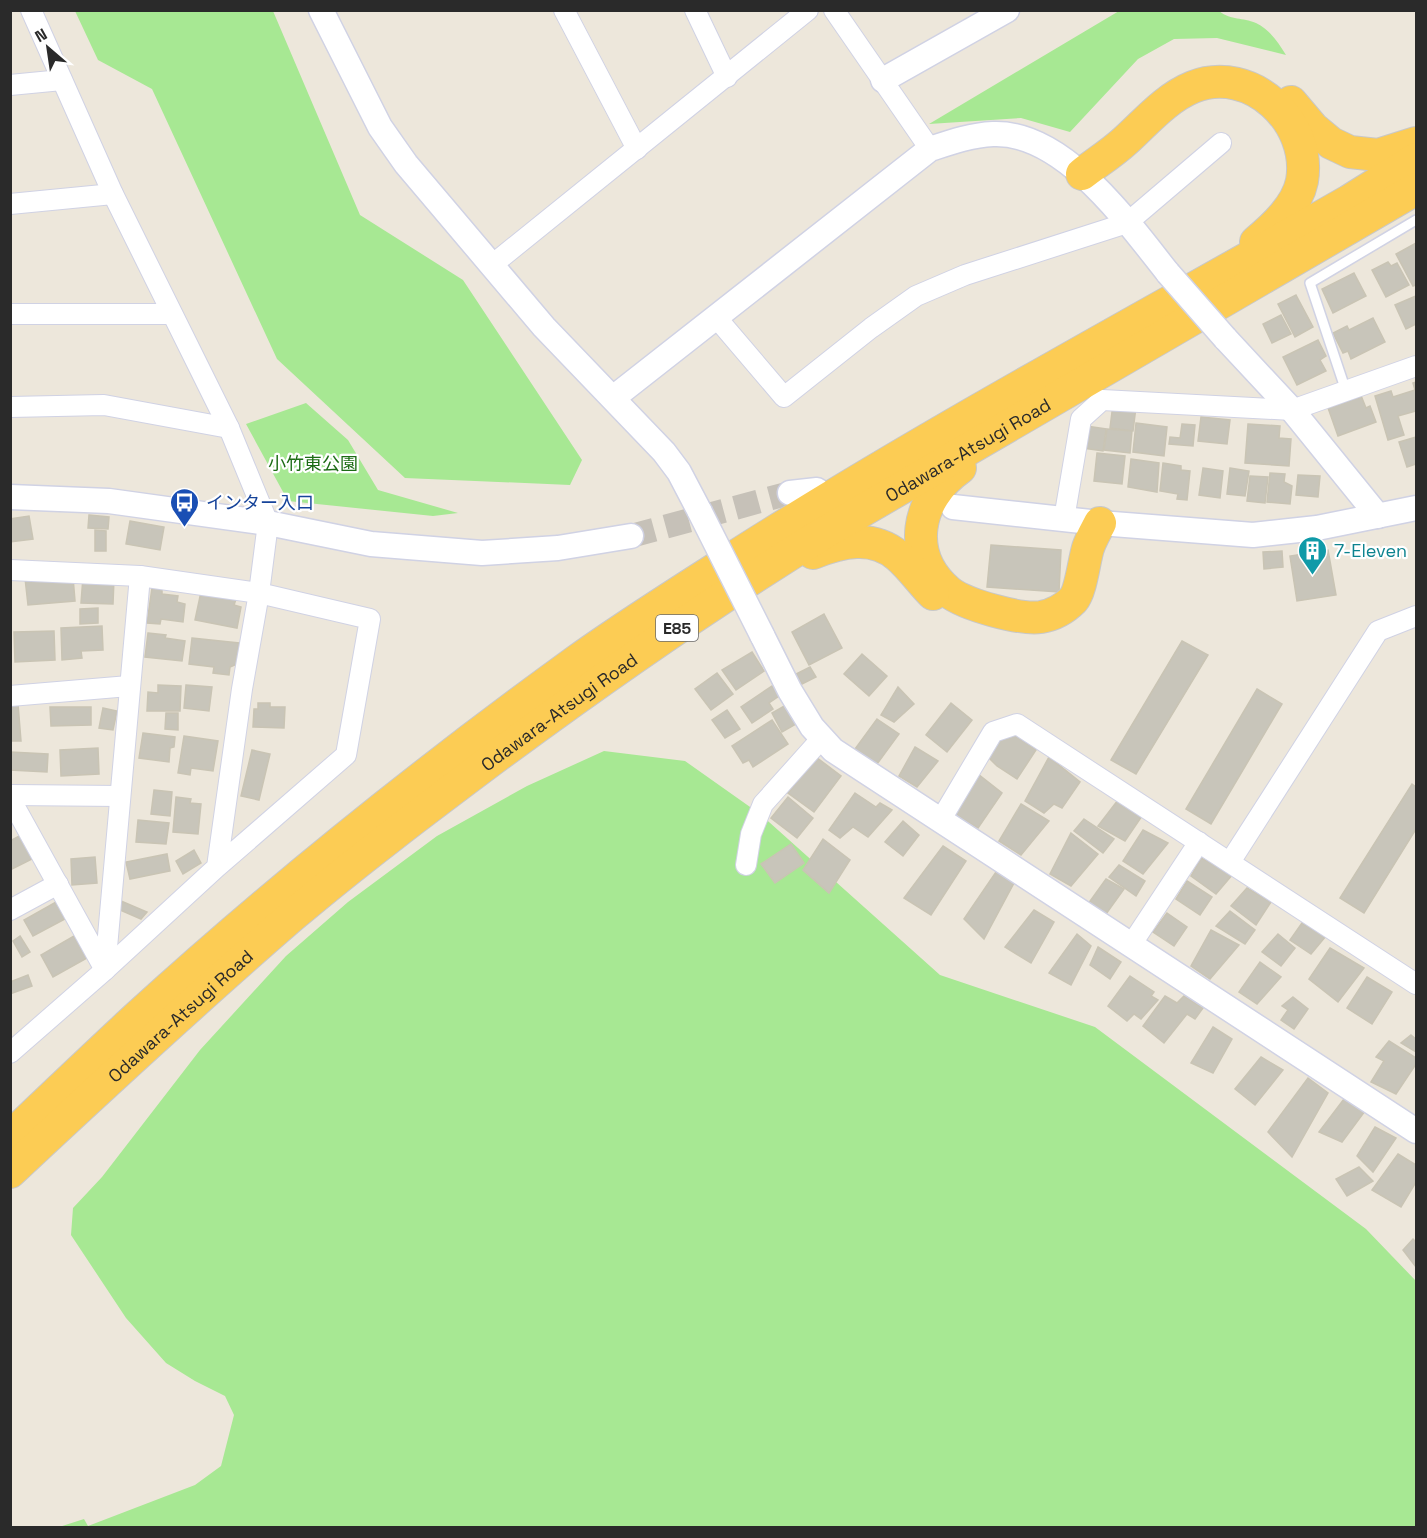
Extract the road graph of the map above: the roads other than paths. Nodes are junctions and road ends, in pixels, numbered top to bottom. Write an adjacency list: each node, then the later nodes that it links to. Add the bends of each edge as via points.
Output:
1 (31, 10): 9 (street)
2 (321, 10): 23 (street, via 380,127)
3 (564, 10): 14 (street)
4 (695, 10): 8 (street)
5 (808, 10): 8 (street)
6 (834, 10): 10 (street)
7 (1007, 10): 10 (street)
8 (727, 77): 14 (street)
9 (62, 80): 11 (street); 19 (street)
10 (883, 80): 15 (street)
11 (10, 85)
12 (1221, 143): 22 (street)
13 (1416, 143): 17 (highway, via 1378,155 1350,152 1313,128 1276,86 1252,73 1226,68 1176,79 1155,94 1125,122)
14 (637, 149): 23 (street)
15 (930, 149): 17 (street, via 995,134 1047,148); 27 (street)
16 (1416, 159): 24 (highway, Odawara-Atsugi Road / E85)
17 (1082, 174): 22 (street); 24 (highway, via 1171,99 1194,87 1221,82 1245,86 1265,96 1296,133 1303,158 1301,183 1290,207 1272,228)
18 (1416, 189): 28 (highway, Odawara-Atsugi Road / E85)
19 (113, 194): 20 (street); 26 (street)
20 (10, 204)
21 (1416, 220): 30 (lane, via 1310,283)
22 (1127, 223): 27 (street, via 965,275 916,296 784,397); 33 (street, bridge)
23 (492, 266): 31 (street)
24 (1209, 281): 67 (highway, Odawara-Atsugi Road / E85, via 828,498 580,659 422,778 278,894 137,1017)
25 (10, 314): 26 (street)
26 (172, 314): 34 (street)
27 (715, 316): 31 (street)
28 (1120, 361): 43 (highway, via 948,476 931,496 922,518 921,541 927,563 951,594 1019,616 1040,617 1061,610 1075,598 1089,545); 46 (highway, Odawara-Atsugi Road / E85)
29 (1416, 366): 30 (street)
30 (1346, 391): 33 (street)
31 (613, 398): 52 (street, bridge, via 679,472 790,691)
32 (10, 407): 34 (street, via 104,405)
33 (1292, 410): 40 (street); 41 (street, via 1102,400 1081,419)
34 (229, 428): 42 (street)
35 (817, 490): 36 (street)
36 (790, 493)
37 (10, 497): 42 (street, via 109,501)
38 (953, 507): 41 (street)
39 (1416, 508): 40 (street)
40 (1378, 516): 43 (street, via 1253,535)
41 (1064, 519): 43 (street)
42 (268, 523): 44 (street, via 371,544 482,553 558,548); 48 (street)
43 (1100, 523): 46 (highway, via 1103,560 1097,595 1084,613 1046,633 1026,634 956,614 897,555 877,545 857,541 836,544)
44 (631, 536)
45 (10, 570): 47 (street)
46 (756, 575): 68 (highway, Odawara-Atsugi Road / E85, via 595,683 294,915)
47 (140, 576): 48 (street); 50 (street)
48 (259, 592): 59 (street); 59 (street, via 370,619 346,755)
49 (1416, 616): 57 (street, via 1378,631)
50 (129, 686): 51 (street); 53 (street)
51 (10, 696)
52 (822, 738): 55 (street, via 833,750); 58 (street, via 762,804 751,834)
53 (120, 796): 54 (street); 63 (street)
54 (10, 797): 60 (street)
55 (940, 821): 56 (street, via 993,732 1017,724); 62 (street)
56 (1199, 843): 57 (street); 62 (street)
57 (1230, 862): 64 (street)
58 (746, 865)
59 (217, 867): 63 (street)
60 (58, 884): 61 (street); 63 (street)
61 (10, 910)
62 (1131, 945): 66 (street)
63 (105, 970): 65 (street)
64 (1416, 984)
65 (10, 1053)
66 (1415, 1126)
67 (10, 1137)
68 (10, 1172)

